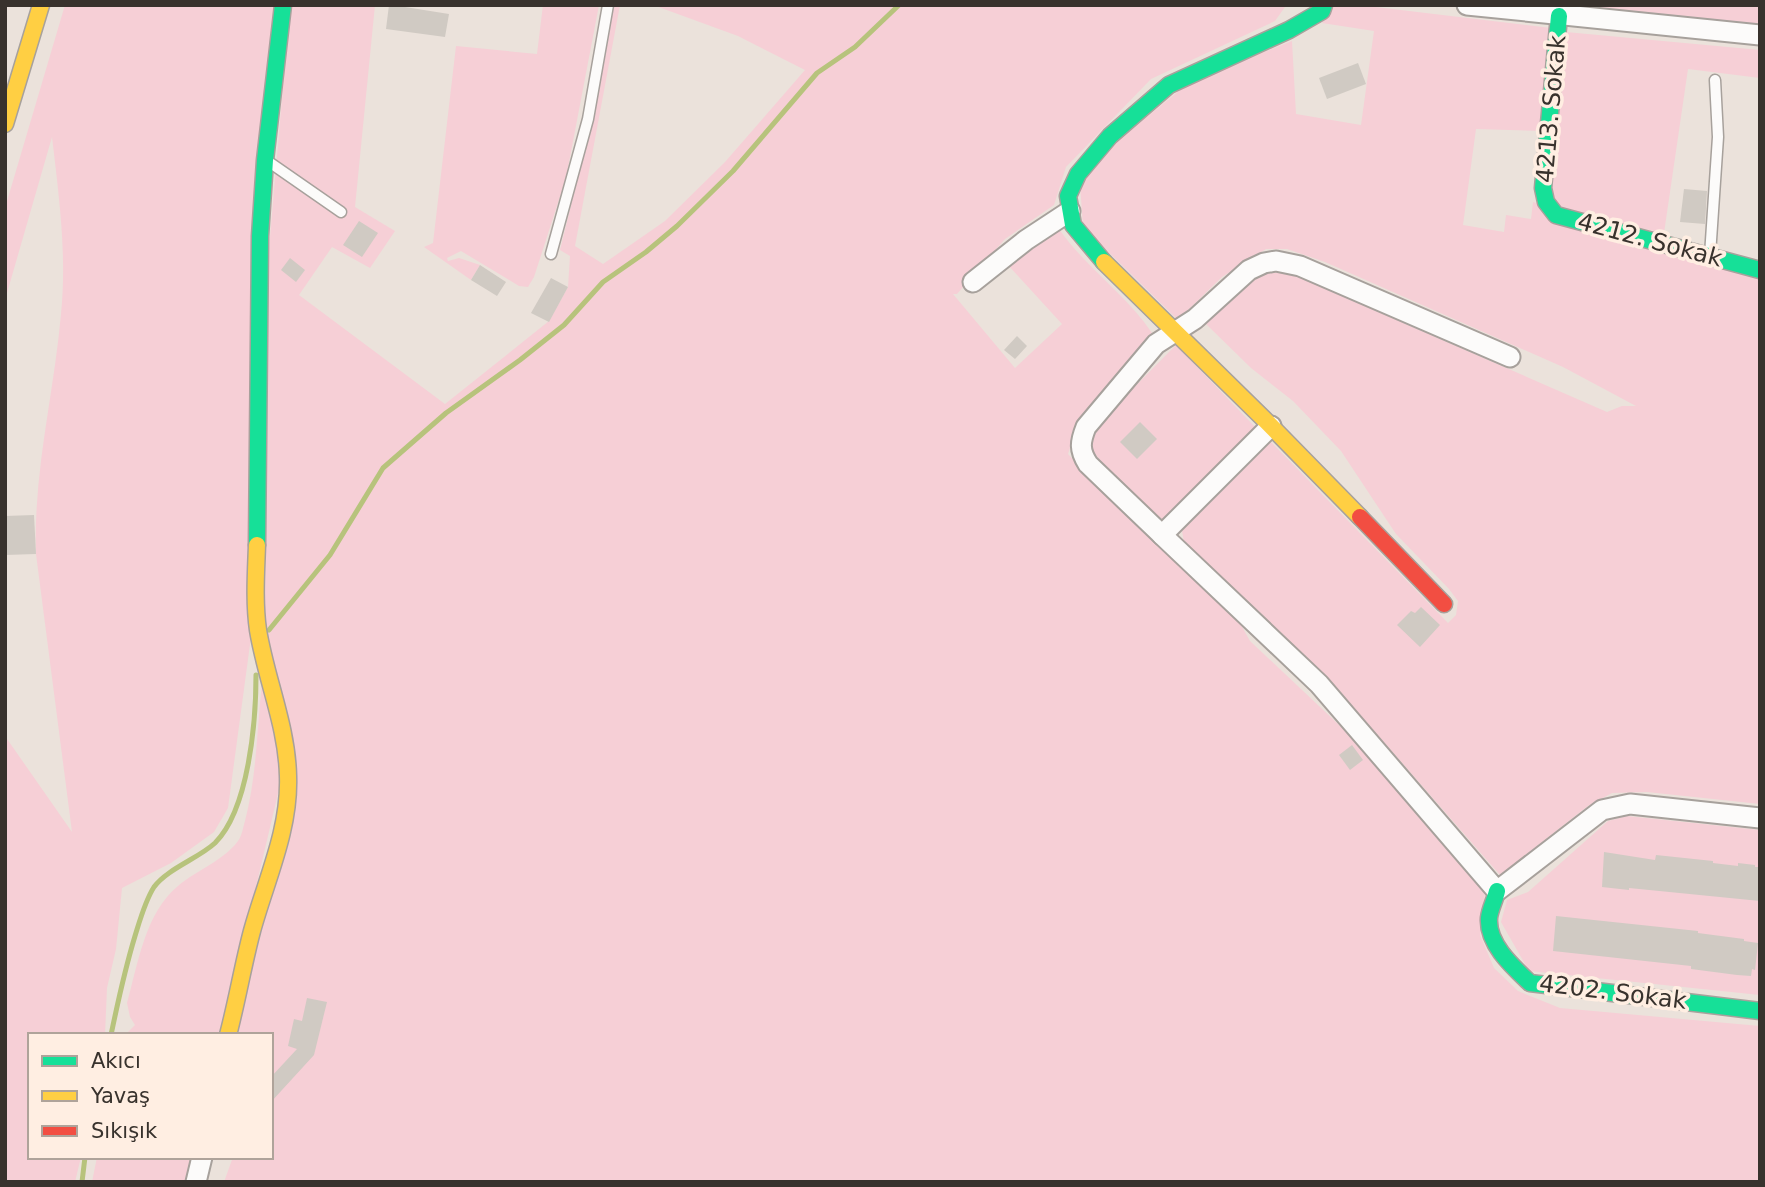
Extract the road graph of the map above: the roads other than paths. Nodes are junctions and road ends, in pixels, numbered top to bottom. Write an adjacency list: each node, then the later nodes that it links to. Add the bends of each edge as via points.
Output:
1 (41, 5): 9 (main road)
2 (283, 5): 10 (main road)
3 (608, 5): 14 (lane, via 588,119)
4 (1324, 5): 12 (main road, via 1322,12 1289,30 1168,85 1110,136 1078,174 1068,196)
5 (1467, 5): 6 (street)
6 (1564, 13): 7 (street); 11 (main road, 4213. Sokak, via 1543,188)
7 (1760, 35)
8 (1715, 80): 15 (lane, via 1718,137)
9 (5, 124)
10 (265, 160): 13 (lane); 26 (main road, via 257,368 256,609 287,763 288,799)
11 (1546, 202): 15 (main road, 4212. Sokak, via 1556,215)
12 (1070, 211): 17 (street); 18 (main road, via 1073,225 1106,265)
13 (341, 212)
14 (551, 254)
15 (1710, 256): 16 (main road, 4212. Sokak)
16 (1760, 270)
17 (973, 282)
18 (1174, 332): 19 (street, via 1249,270 1276,261 1300,266); 20 (main road); 21 (street, via 1156,344 1086,427 1080,443 1088,464)
19 (1510, 357)
20 (1271, 426): 21 (street); 22 (main road)
21 (1162, 535): 24 (street, via 1319,684)
22 (1444, 604)
23 (1760, 818): 24 (street, via 1614,806 1602,810)
24 (1497, 891): 25 (main road, 4202. Sokak, via 1489,920 1497,945 1510,966 1530,983)
25 (1760, 1011)
26 (228, 1033)
27 (202, 1159): 28 (street)
28 (196, 1182)

